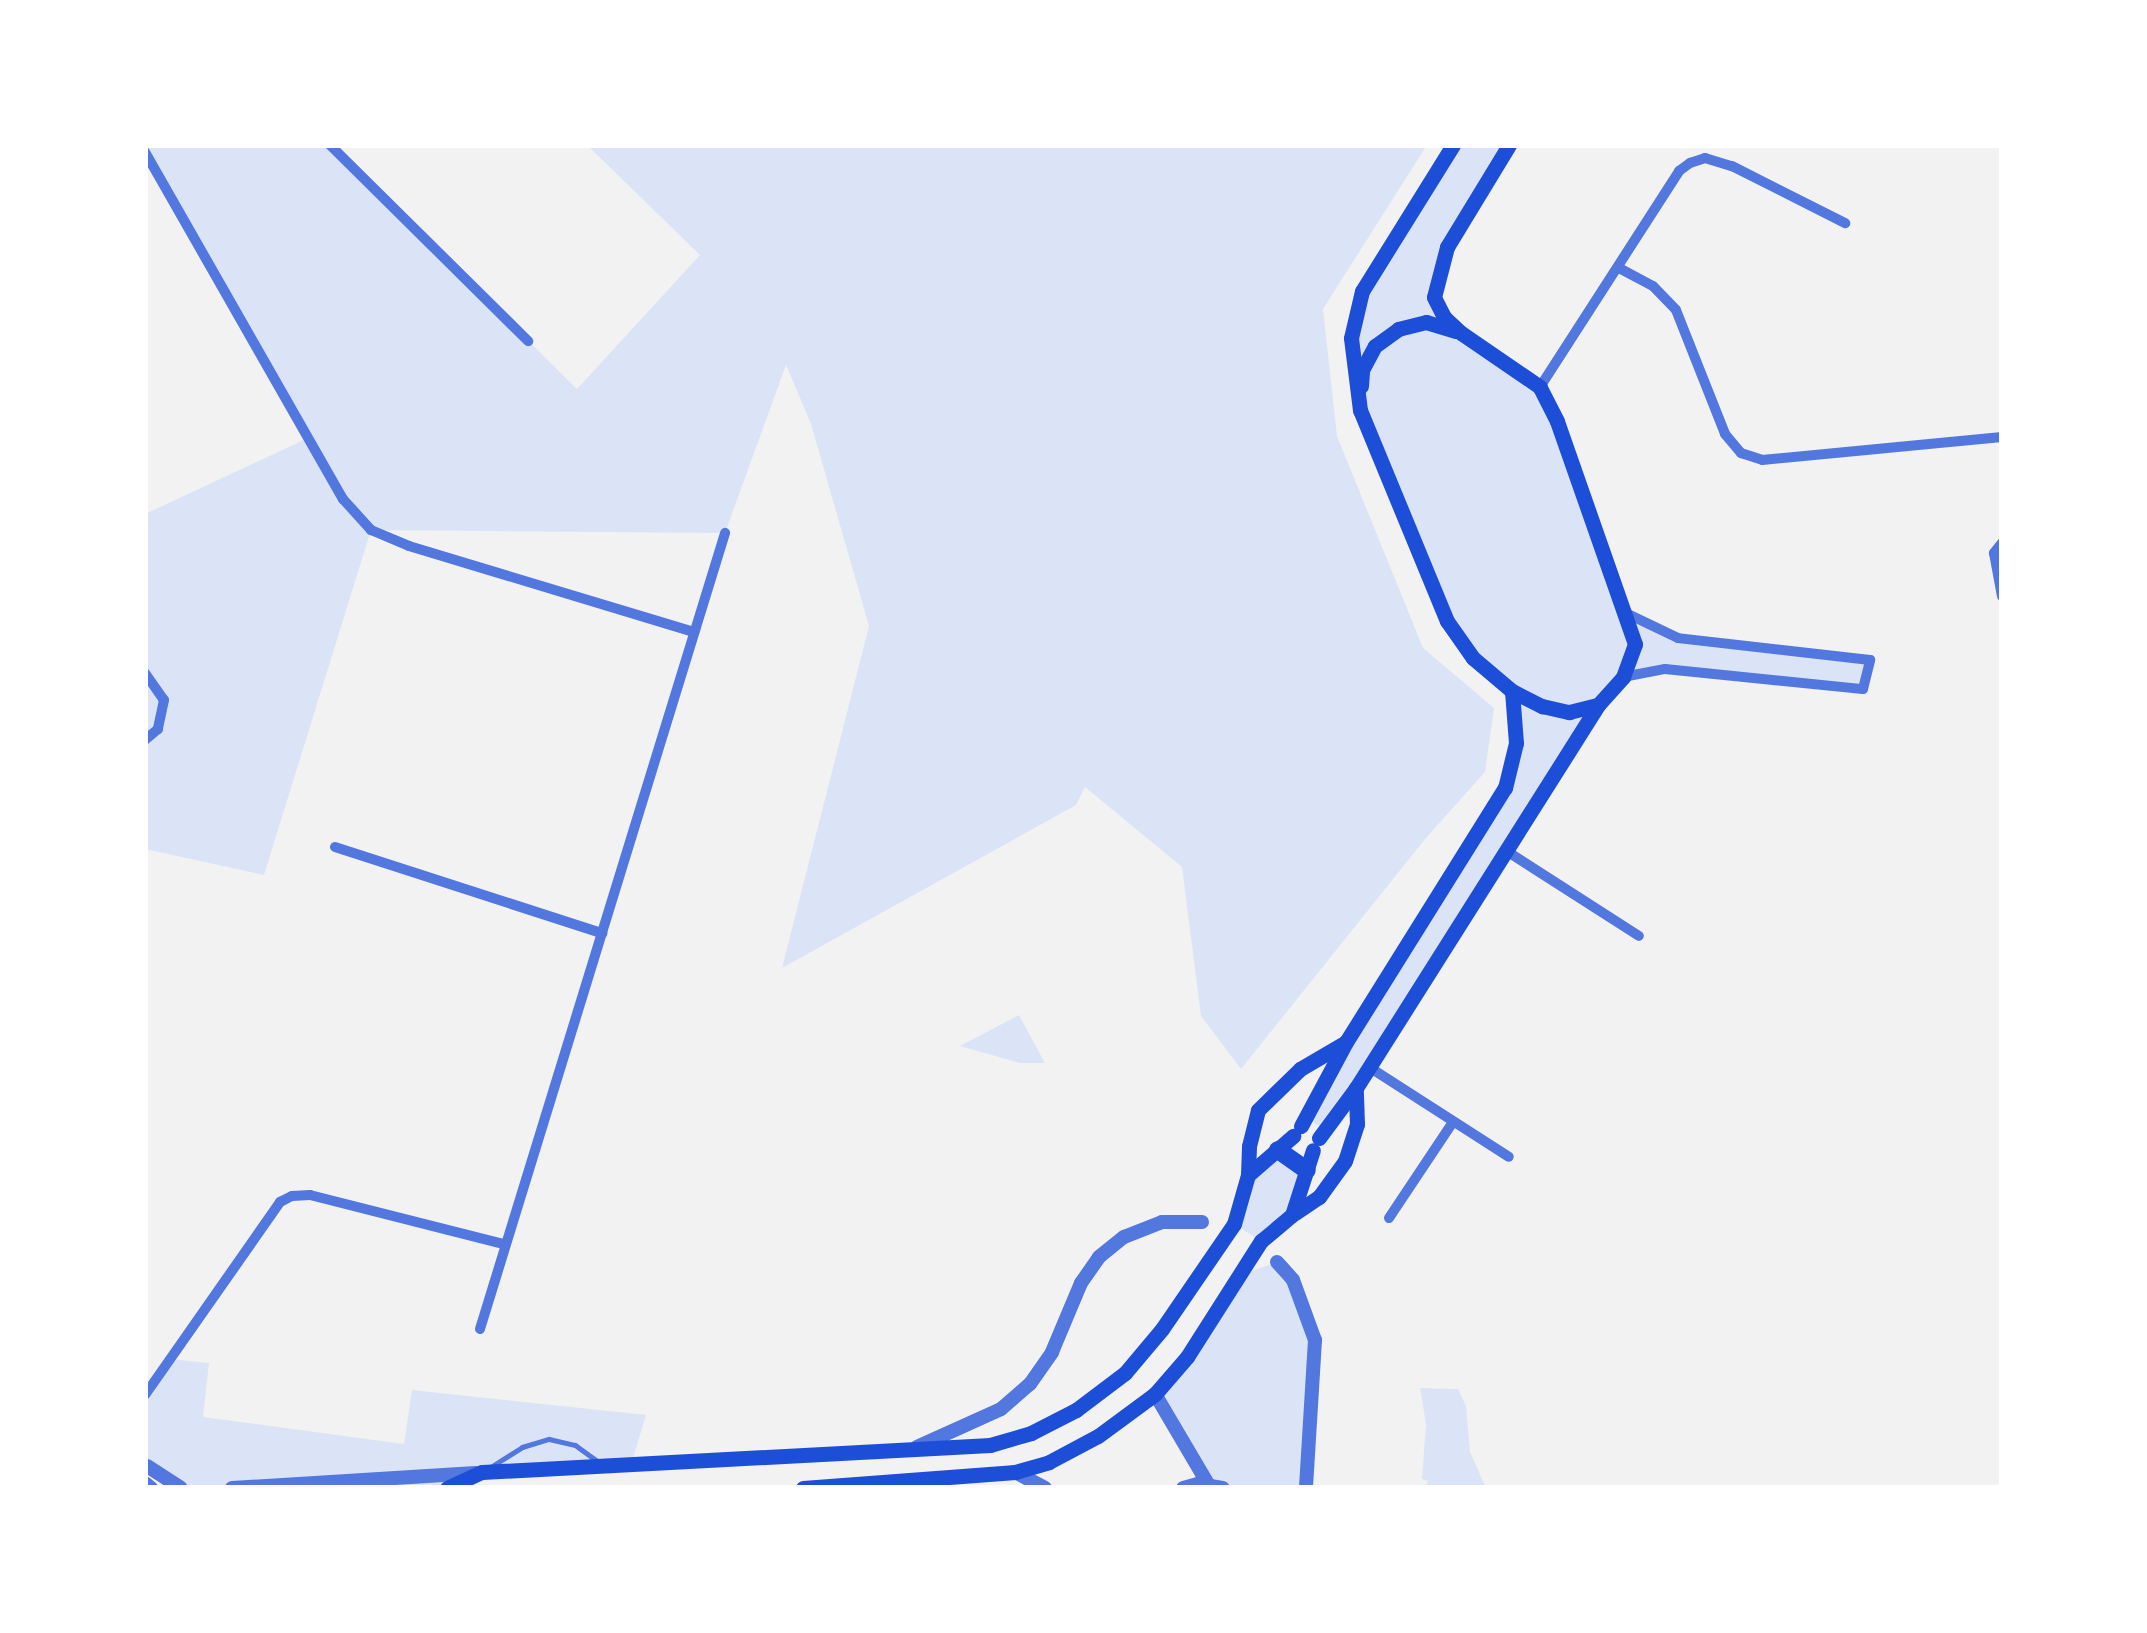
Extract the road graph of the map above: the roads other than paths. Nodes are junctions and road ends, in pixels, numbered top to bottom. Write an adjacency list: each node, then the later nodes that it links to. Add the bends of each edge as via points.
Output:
1 (330, 145): 8 (street)
2 (1452, 145): 10 (main road, via 1362,291 1351,338)
3 (1509, 145): 7 (main road, via 1437,274 1434,297)
4 (145, 152): 16 (street, via 344,499 371,530)
5 (1844, 223): 6 (street, via 1706,158 1679,171)
6 (1619, 268): 9 (street); 11 (street, via 1653,286 1676,310 1725,434 1741,453 1762,460)
7 (1461, 333): 9 (main road); 10 (main road, via 1426,322 1375,346 1362,370)
8 (528, 341)
9 (1540, 388): 15 (main road)
10 (1360, 410): 19 (main road, via 1447,622 1473,658)
11 (2002, 436)
12 (725, 533): 16 (street)
13 (2002, 543): 14 (street, via 1994,553)
14 (2002, 596)
15 (1628, 614): 18 (main road, via 1636,644); 18 (street, via 1678,638 1870,660 1864,689 1665,668)
16 (694, 632): 24 (street)
17 (145, 673): 21 (street, via 164,700 158,729)
18 (1623, 677): 20 (main road)
19 (1512, 691): 20 (main road, via 1569,712); 26 (main road, via 1516,743 1505,788)
20 (1598, 705): 23 (main road)
21 (145, 740)
22 (335, 848): 24 (street)
23 (1505, 850): 25 (street); 27 (main road)
24 (602, 933): 39 (street)
25 (1639, 936)
26 (1346, 1042): 30 (main road); 33 (main road, via 1300,1069 1258,1110)
27 (1369, 1068): 28 (main road); 29 (street)
28 (1356, 1088): 32 (main road); 34 (main road, via 1357,1124 1346,1160 1319,1197)
29 (1454, 1122): 31 (street); 35 (street)
30 (1278, 1150): 32 (main road); 33 (main road)
31 (1509, 1158)
32 (1307, 1170): 34 (main road)
33 (1248, 1175): 37 (main road)
34 (1292, 1215): 38 (main road)
35 (1388, 1218)
36 (1202, 1222): 45 (street, via 1162,1222 1124,1237 1081,1283 1052,1352 1030,1384 1001,1408)
37 (1234, 1224): 38 (main road); 45 (main road, via 1125,1374 1076,1410 990,1446)
38 (1261, 1241): 43 (main road)
39 (504, 1244): 41 (street); 42 (street, via 292,1196 280,1202)
40 (1277, 1262): 57 (street, via 1293,1280 1316,1340)
41 (480, 1329)
42 (149, 1382): 44 (street)
43 (1155, 1394): 49 (main road, via 1098,1436); 51 (street)
44 (145, 1395)
45 (912, 1449): 47 (main road)
46 (148, 1464): 50 (street)
47 (604, 1466): 48 (main road); 48 (lane, via 575,1445 549,1439)
48 (482, 1472): 52 (street); 53 (main road)
49 (1015, 1472): 54 (main road); 55 (street)
50 (176, 1484)
51 (1215, 1486): 56 (street)
52 (232, 1488)
53 (446, 1488)
54 (803, 1488)
55 (1045, 1488)
56 (1183, 1488)
57 (1306, 1488)

